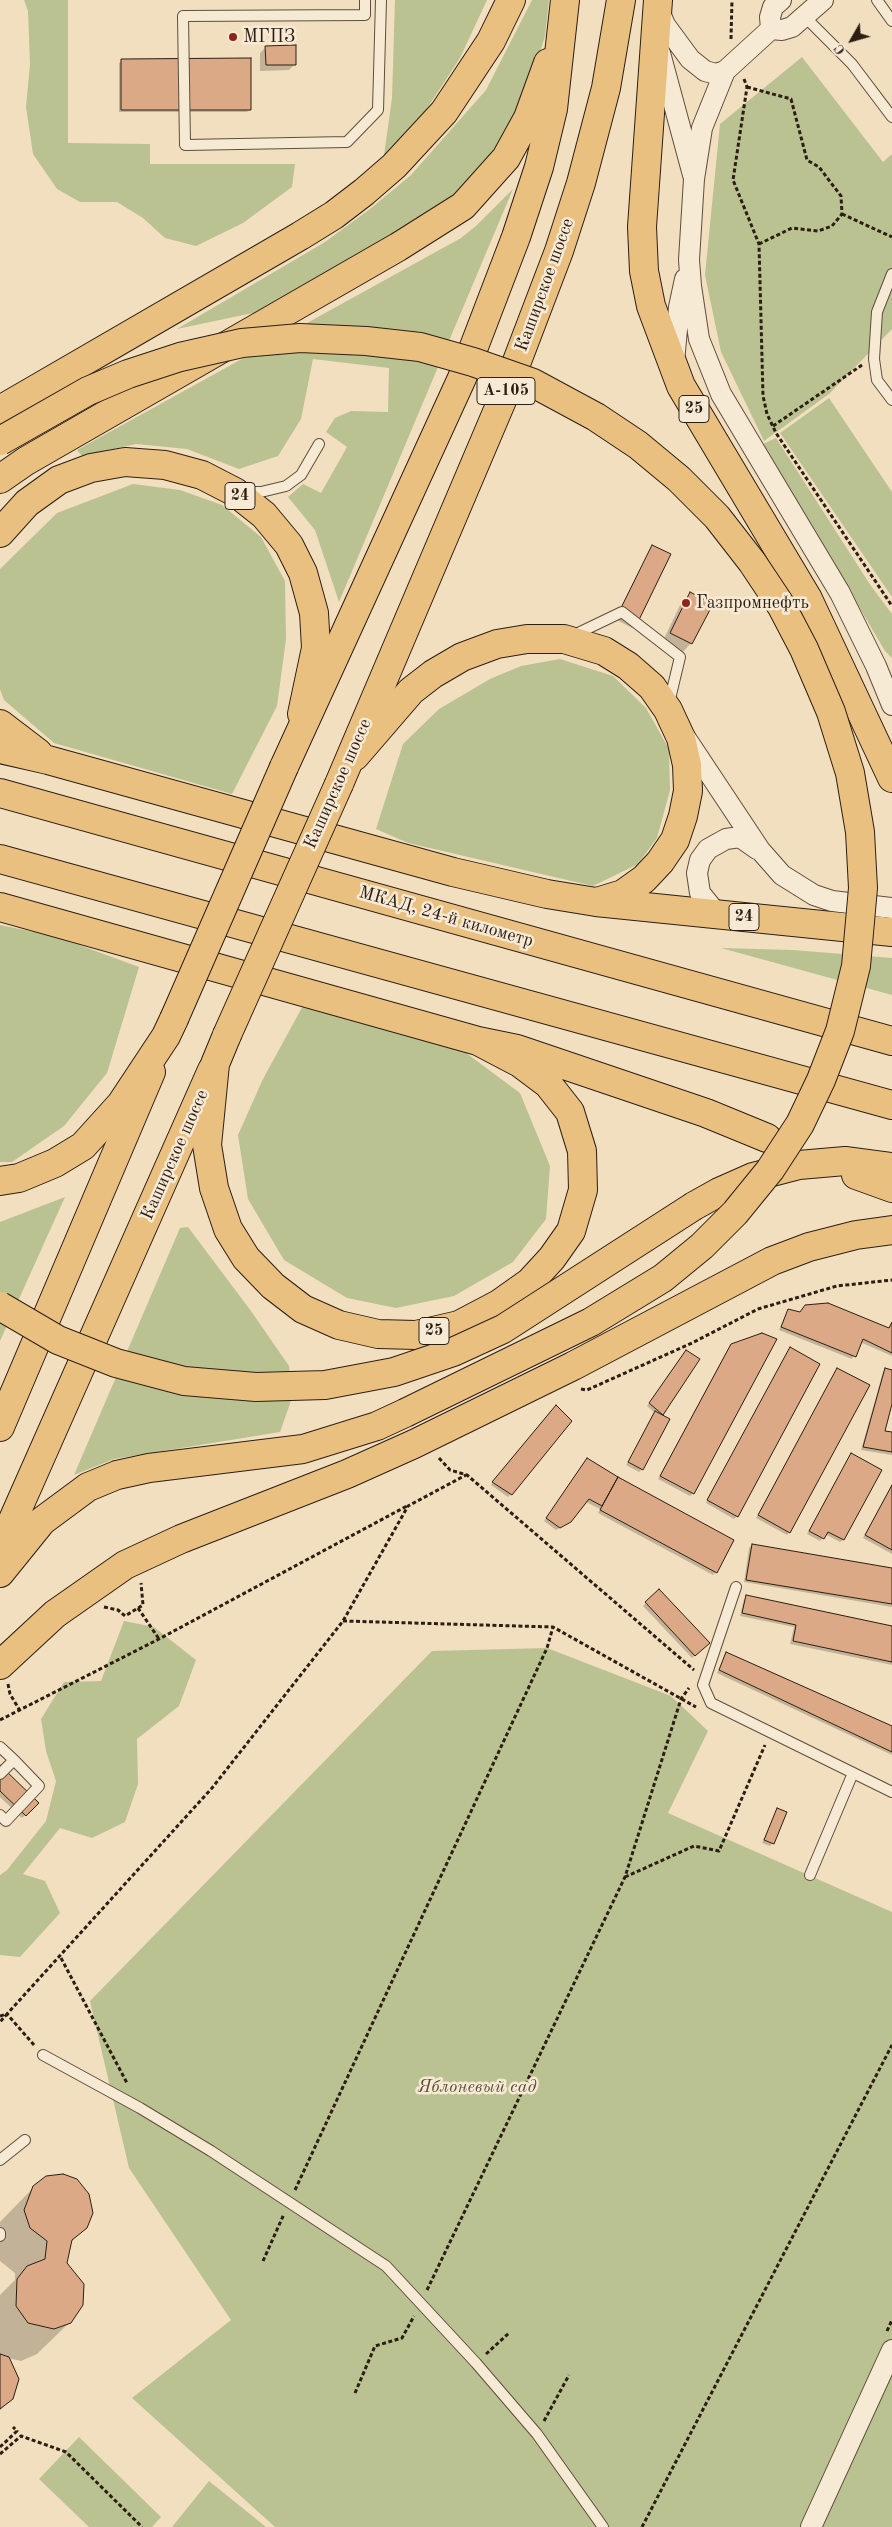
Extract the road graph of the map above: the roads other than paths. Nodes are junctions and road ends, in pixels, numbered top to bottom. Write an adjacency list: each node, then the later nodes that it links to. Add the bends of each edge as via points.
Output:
1 (365, 0): 2 (lane, via 365,14 183,16 185,145 347,142 378,110)
2 (381, 0)
3 (511, 0): 21 (main road, via 491,41 444,112 394,166 364,192 300,236)
4 (621, 0): 34 (main road, Каширское шоссе / А-105, via 606,88 560,251 503,398)
5 (781, 0): 12 (street, via 773,7)
6 (823, 0): 10 (street)
7 (877, 0): 11 (lane)
8 (658, 3): 13 (main road, 25); 14 (street, via 665,25 690,60 705,71 716,74)
9 (564, 8): 24 (main road, via 528,118 506,158 463,206); 31 (main road, А-105, via 553,108 539,167 516,237 462,378)
10 (804, 16): 12 (street, via 792,27); 15 (lane, via 852,64)
11 (892, 21)
12 (771, 29): 14 (street)
13 (656, 35): 16 (street); 19 (main road, 25, via 642,227 644,271 651,306)
14 (731, 65): 16 (street, via 702,128)
15 (892, 116)
16 (694, 179): 17 (street)
17 (690, 260): 19 (street, via 679,307); 28 (street, via 699,339 718,386 882,668)
18 (892, 274): 20 (lane, via 877,312 874,359 877,380)
19 (674, 372): 35 (main road, 25, via 704,428 808,598)
20 (892, 400)
21 (0, 410)
22 (0, 441): 58 (main road, bridge, via 88,391 128,374 180,357 242,343 300,338 420,347 533,383 596,416 679,479 717,517 782,607 831,712 850,774 860,832 863,888 856,966 840,1031 822,1080 800,1124 770,1170 735,1213 663,1278 591,1322 377,1426 303,1448 149,1468 117,1475 88,1487 42,1521)
23 (319, 444): 25 (lane, via 301,475 286,486 261,492)
24 (0, 479)
25 (234, 492): 26 (main road, 24, via 202,475 165,465 125,462 91,468 59,480 26,503); 31 (main road, 24, via 271,522 289,544 303,573 314,614 316,648)
26 (0, 533)
27 (564, 639): 29 (main road, via 604,652 628,666 652,687); 29 (lane, via 622,612 680,657); 34 (main road, via 527,639 497,644 462,657 433,674 411,691 382,723)
28 (892, 705)
29 (668, 710): 37 (street); 39 (main road, via 681,738 687,765 688,791 684,816 675,840 644,879 623,894)
30 (0, 724): 33 (main road)
31 (297, 738): 44 (main road, bridge)
32 (0, 750): 33 (main road)
33 (48, 760): 39 (main road, via 453,872)
34 (343, 776): 47 (main road, Каширское шоссе, bridge)
35 (892, 778)
36 (0, 793): 45 (main road, МКАД, 24-й километр)
37 (764, 855): 41 (street, via 782,875 814,895 845,904); 42 (street, via 740,837 719,841 704,854 697,873 700,894 713,909)
38 (0, 859): 48 (main road)
39 (596, 902): 42 (main road, 24)
40 (0, 907): 46 (main road)
41 (892, 908)
42 (728, 916): 43 (main road, 24)
43 (892, 932)
44 (170, 1027): 52 (main road, via 121,1104 83,1146 55,1163 19,1178); 56 (main road)
45 (892, 1041)
46 (478, 1042): 47 (main road, 25, via 520,1062 548,1084 570,1112 582,1151 583,1190 571,1231 530,1282 499,1304 459,1325 416,1335 378,1334 339,1325 303,1309 272,1286 246,1258 228,1229 214,1188 207,1145); 49 (main road, via 517,1049 706,1113)
47 (215, 1064): 57 (main road, Каширское шоссе)
48 (892, 1106)
49 (767, 1138)
50 (892, 1167): 55 (main road, bridge, via 845,1162 799,1165 753,1177 694,1206 503,1329 452,1352 394,1372 325,1384 256,1387 184,1381 116,1363 58,1340)
51 (856, 1175): 53 (main road)
52 (0, 1181)
53 (892, 1188)
54 (892, 1230): 60 (main road, via 809,1247 772,1261 573,1366 414,1444 347,1474 180,1539 125,1565 55,1614)
55 (0, 1306)
56 (0, 1427)
57 (0, 1549)
58 (0, 1573)
59 (736, 1587): 63 (lane, via 703,1685 712,1703)
60 (4, 1674)
61 (0, 1747): 62 (lane)
62 (14, 1760): 64 (lane); 66 (lane, via 39,1786 6,1821)
63 (853, 1773): 65 (lane); 67 (lane)
64 (0, 1774)
65 (892, 1792)
66 (0, 1815)
67 (810, 1875)
68 (42, 2055): 72 (lane, via 140,2108 386,2266 537,2434)
69 (25, 2140): 70 (lane)
70 (0, 2160)
71 (892, 2350): 73 (street)
72 (603, 2527)
73 (811, 2527)

